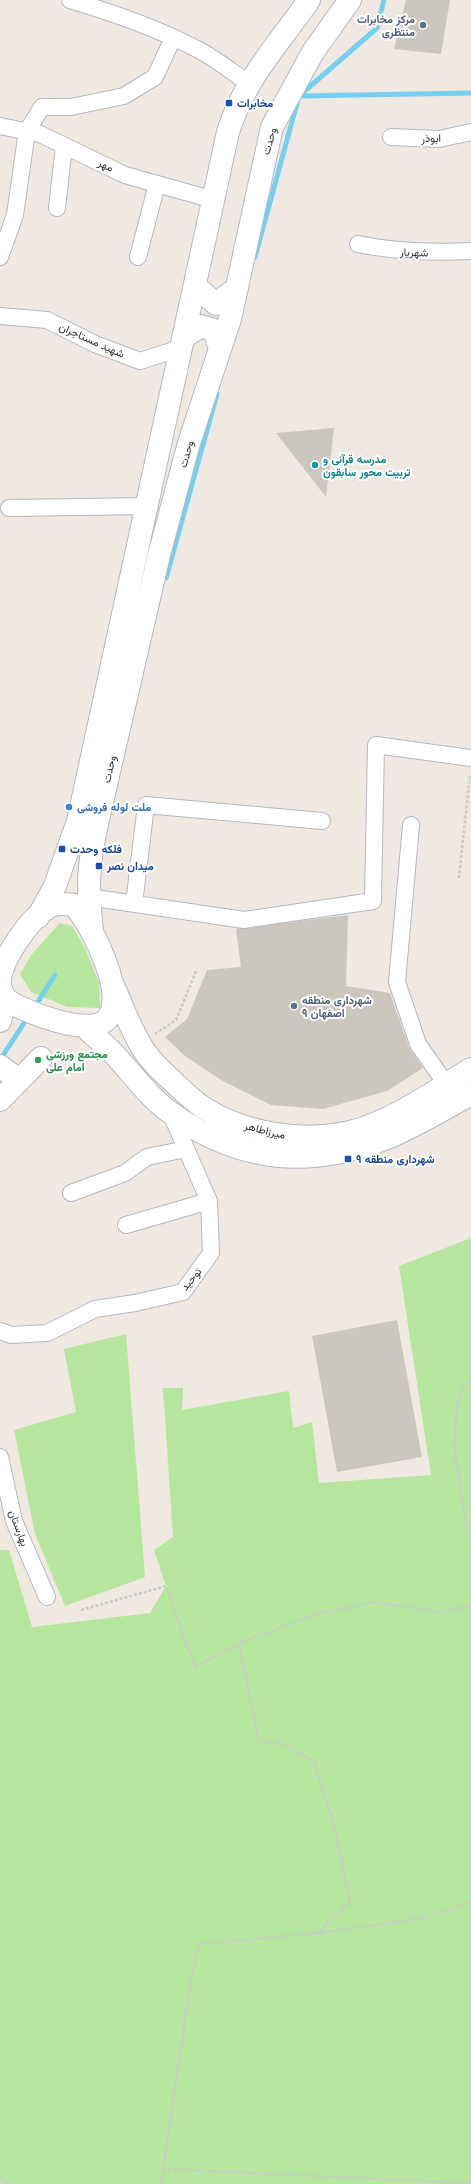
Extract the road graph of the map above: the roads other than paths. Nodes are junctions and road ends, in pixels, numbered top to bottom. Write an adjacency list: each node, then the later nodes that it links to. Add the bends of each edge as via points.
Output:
1 (70, 0): 4 (street, via 142,23)
2 (309, 0): 5 (main road, وحدت)
3 (350, 0): 19 (main road, وحدت, via 313,52 272,127)
4 (173, 38): 5 (street, via 198,49); 7 (street, via 155,77 124,96 71,107 42,107)
5 (248, 83): 12 (main road, وحدت, via 228,132)
6 (0, 126): 7 (street, مهر)
7 (27, 131): 10 (street, مهر, via 40,134); 15 (street, via 15,215)
8 (471, 132): 9 (street, ابوذر, via 440,139)
9 (390, 137)
10 (64, 146): 11 (street, مهر, via 125,175); 13 (street)
11 (157, 184): 12 (street, مهر); 17 (street)
12 (214, 200): 18 (main road, وحدت)
13 (57, 208)
14 (358, 244): 16 (street, شهریار, via 392,251)
15 (2, 247)
16 (471, 251)
17 (138, 257)
18 (195, 286): 19 (main road, via 216,304); 21 (main road, وحدت)
19 (237, 288): 22 (main road, وحدت)
20 (0, 316): 21 (street, شهید مستاجران, via 47,320 95,344 140,361)
21 (182, 342): 22 (main road, via 201,326 214,330); 23 (main road, وحدت)
22 (220, 349): 28 (main road, وحدت, via 189,444 158,555 95,831 89,862)
23 (148, 506): 24 (street); 30 (main road, وحدت, via 78,820 55,886)
24 (9, 508)
25 (471, 758): 29 (street, via 376,745 372,901 244,920)
26 (322, 821): 29 (street, via 146,805)
27 (411, 825): 39 (street, via 397,982 418,1044)
28 (88, 897): 29 (street); 31 (main road, وحدت)
29 (134, 904)
30 (38, 917): 31 (main road, via 48,907 61,903 74,905); 33 (main road, via 8,954)
31 (92, 930): 32 (main road)
32 (112, 983): 35 (main road, via 113,1004 110,1014 105,1022); 39 (main road, میرزاطاهر, via 140,1044 175,1084 205,1108 261,1132 293,1137 322,1137 351,1132 412,1104)
33 (2, 987): 34 (main road); 35 (main road, via 16,1005 68,1025)
34 (0, 1021)
35 (85, 1027): 42 (main road, میرزاطاهر, via 110,1049 143,1088)
36 (41, 1058): 38 (main road)
37 (471, 1069): 39 (main road, میرزاطاهر)
38 (8, 1071): 41 (main road)
39 (446, 1084)
40 (471, 1094): 42 (main road, میرزاطاهر, via 383,1140 327,1156 294,1158 258,1154 232,1145 203,1133)
41 (0, 1100)
42 (170, 1112): 43 (street, توحید)
43 (186, 1149): 44 (street, via 147,1157 125,1173); 45 (street, توحید)
44 (71, 1193)
45 (209, 1201): 46 (street); 47 (street, توحید, via 211,1253 183,1292 95,1309 47,1333 11,1335)
46 (126, 1225)
47 (0, 1331)
48 (0, 1457): 49 (street, بهارستان, via 14,1521)
49 (47, 1597)

